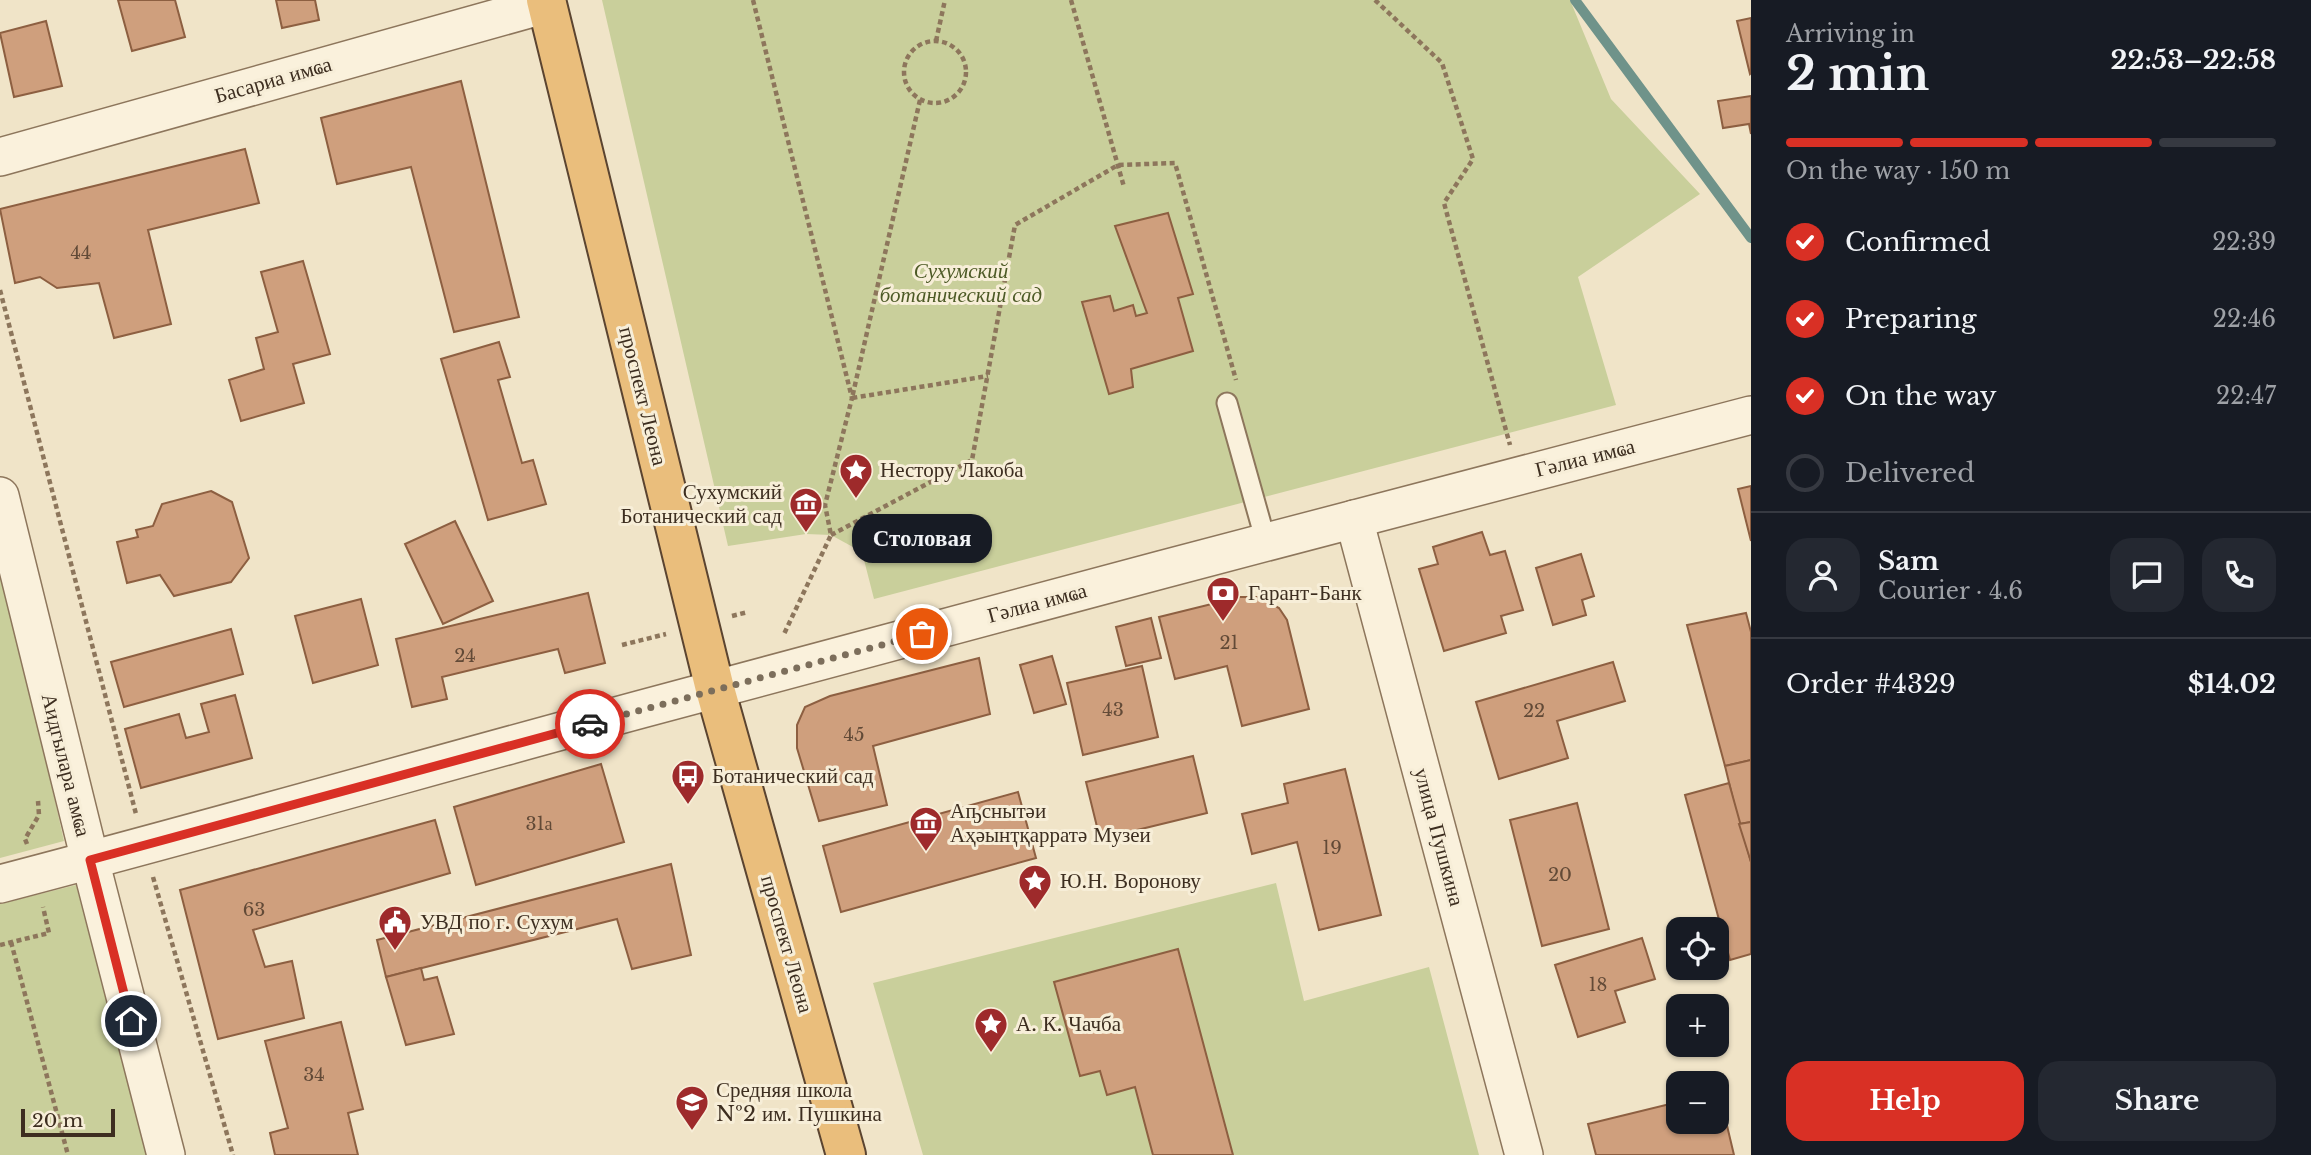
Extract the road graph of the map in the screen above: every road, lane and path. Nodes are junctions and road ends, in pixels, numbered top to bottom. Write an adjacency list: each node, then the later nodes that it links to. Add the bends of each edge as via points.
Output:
1 (753, 0): 14 (path)
2 (945, 0): 6 (path)
3 (1071, 0): 9 (path)
4 (1375, 0): 16 (path, via 1442,63 1473,159 1444,203)
5 (546, 2): 8 (street, Басариа имҩа); 22 (highway, проспект Леона)
6 (936, 41): 7 (path, via 917,47 905,64 906,84); 7 (path, via 956,49 966,76 949,100)
7 (920, 100): 14 (path)
8 (0, 157)
9 (1118, 165): 10 (path); 12 (path, via 1015,225); 13 (path, via 1175,163)
10 (1124, 187)
11 (0, 290): 23 (path)
12 (988, 376): 14 (path); 19 (path, via 972,460)
13 (1232, 395): 20 (lane)
14 (852, 398): 19 (path, via 825,505)
15 (1751, 415): 16 (street, Гәлиа имҩа)
16 (1519, 475): 18 (street, Гәлиа имҩа)
17 (0, 496): 24 (street, Аидгылара амҩа)
18 (1354, 519): 20 (street, Гәлиа имҩа); 31 (street, улица Пушкина)
19 (831, 534): 21 (path)
20 (1266, 542): 21 (street, Гәлиа имҩа)
21 (764, 676): 22 (street, Гәлиа имҩа)
22 (715, 689): 23 (street, Гәлиа имҩа); 30 (highway, проспект Леона)
23 (145, 847): 24 (street, Гәлиа имҩа); 29 (path)
24 (90, 860): 25 (street, Гәлиа имҩа); 28 (street, Аидгылара амҩа)
25 (0, 884)
26 (11, 942): 27 (path)
27 (68, 1155)
28 (166, 1155)
29 (233, 1155)
30 (846, 1155)
31 (1524, 1155)

